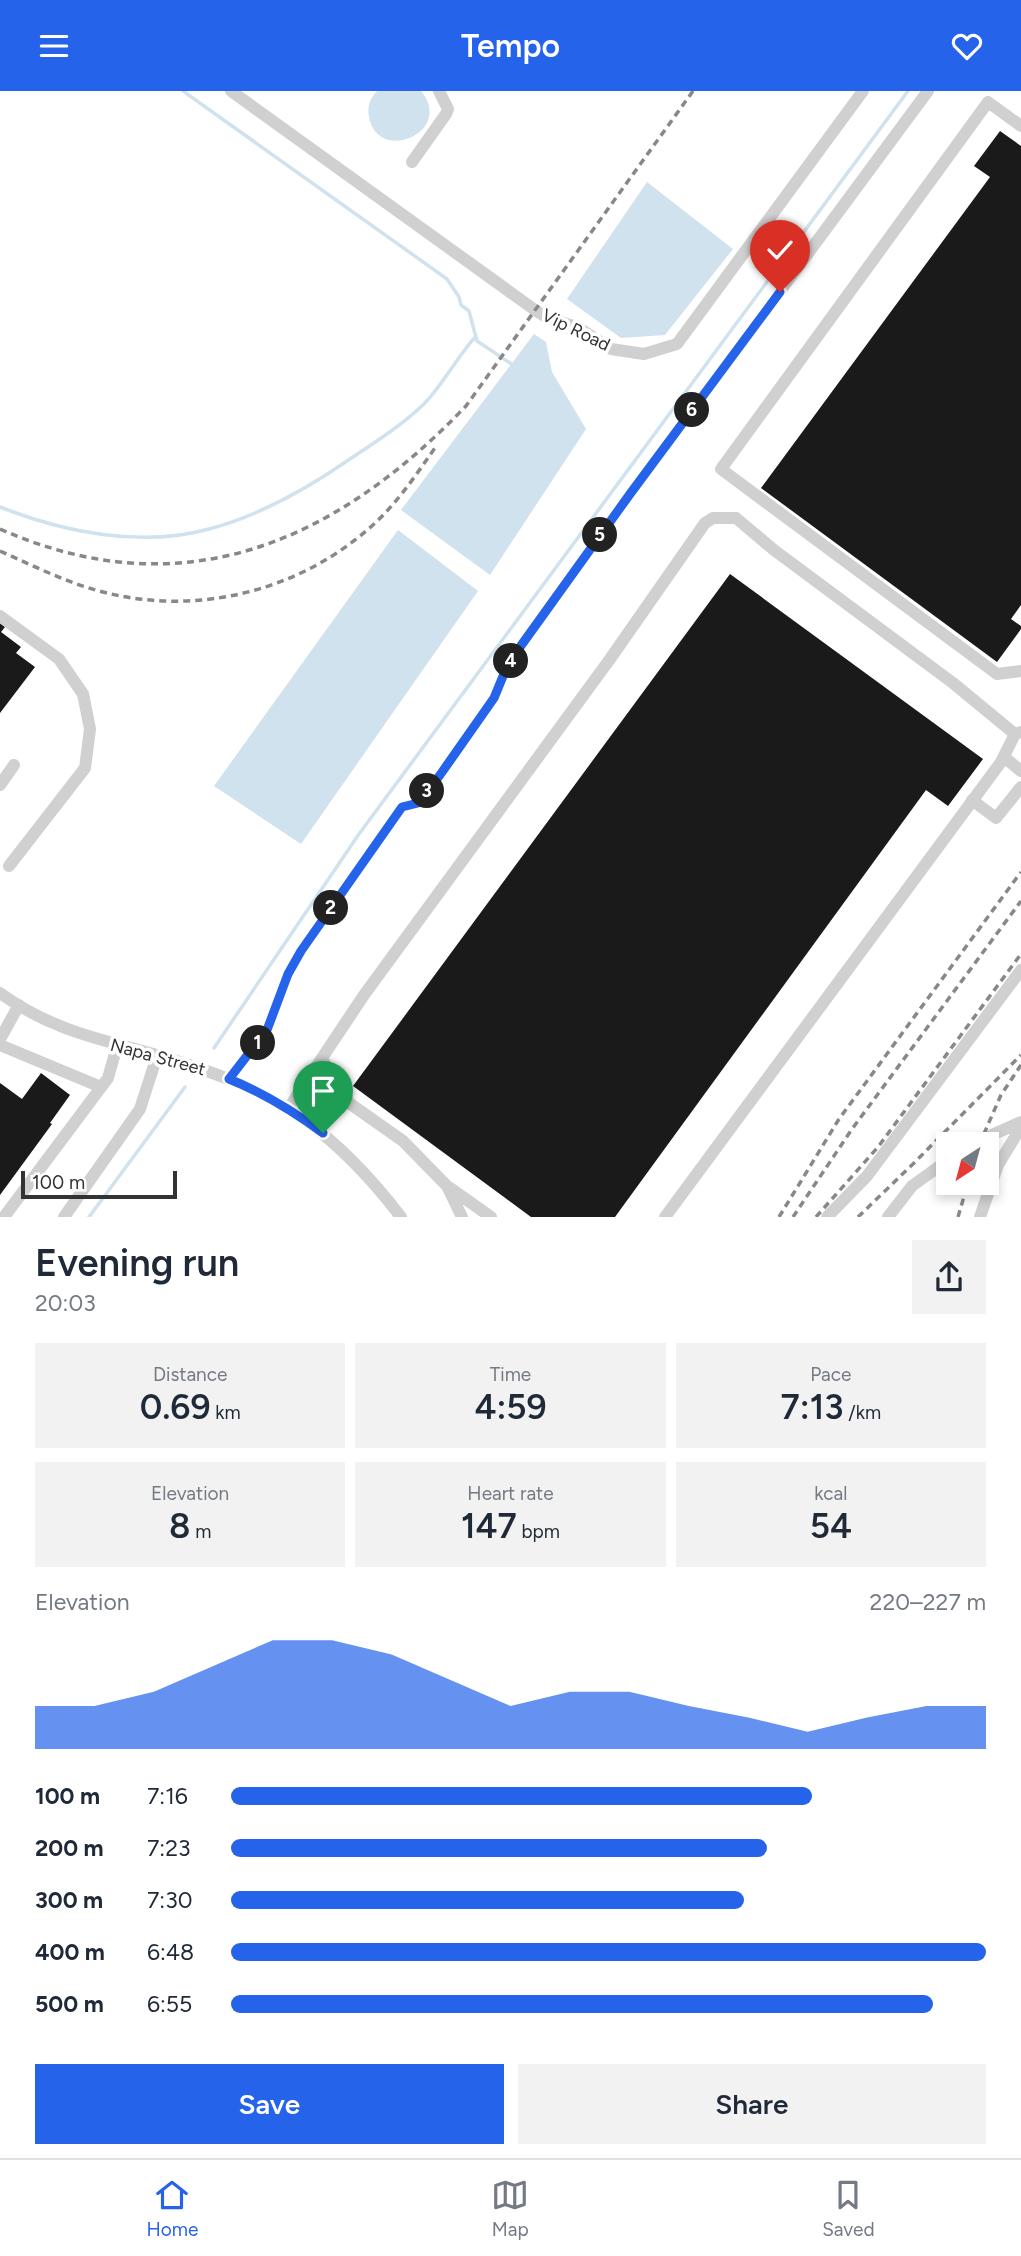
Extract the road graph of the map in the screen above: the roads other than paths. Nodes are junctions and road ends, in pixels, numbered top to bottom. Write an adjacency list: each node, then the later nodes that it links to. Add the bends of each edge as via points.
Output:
1 (231, 91): 3 (street, Vip Road, via 535,310 579,328 611,349 644,354 677,344)
2 (439, 91): 6 (street, via 448,109)
3 (863, 91)
4 (928, 91): 25 (street, via 515,654 494,698 440,775 418,803 402,807 301,951 267,1030)
5 (1021, 125): 8 (street, via 988,101 721,469 997,674)
6 (412, 162)
7 (0, 616): 16 (street, via 59,660 83,694 90,729 85,768)
8 (1021, 671)
9 (1018, 733): 10 (street); 24 (street, via 736,518 713,518 705,523)
10 (1004, 757): 12 (street); 15 (street)
11 (14, 765): 13 (street)
12 (1021, 771)
13 (0, 786)
14 (1021, 787): 15 (street, via 996,818)
15 (972, 800): 37 (street)
16 (9, 866)
17 (1021, 970): 38 (street, via 867,1175)
18 (0, 993): 19 (street, Napa Street)
19 (19, 1005): 20 (street); 22 (street, Napa Street, via 54,1025)
20 (0, 1039)
21 (0, 1045): 26 (street)
22 (117, 1046): 23 (street, Napa Street); 26 (street)
23 (157, 1056): 25 (street, Napa Street); 33 (street, via 140,1109)
24 (321, 1059): 27 (street); 31 (street, via 349,1103 403,1141)
25 (225, 1077): 27 (street, Napa Street)
26 (101, 1087): 32 (street)
27 (288, 1108): 34 (street, Napa Street, via 349,1157)
28 (1021, 1125): 29 (street); 40 (street, via 999,1165)
29 (999, 1133)
30 (936, 1169): 39 (street, via 912,1187)
31 (447, 1186): 35 (street); 36 (street)
32 (4, 1216)
33 (64, 1216)
34 (401, 1216)
35 (463, 1216)
36 (491, 1216)
37 (665, 1216)
38 (827, 1216)
39 (888, 1216)
40 (980, 1216)

